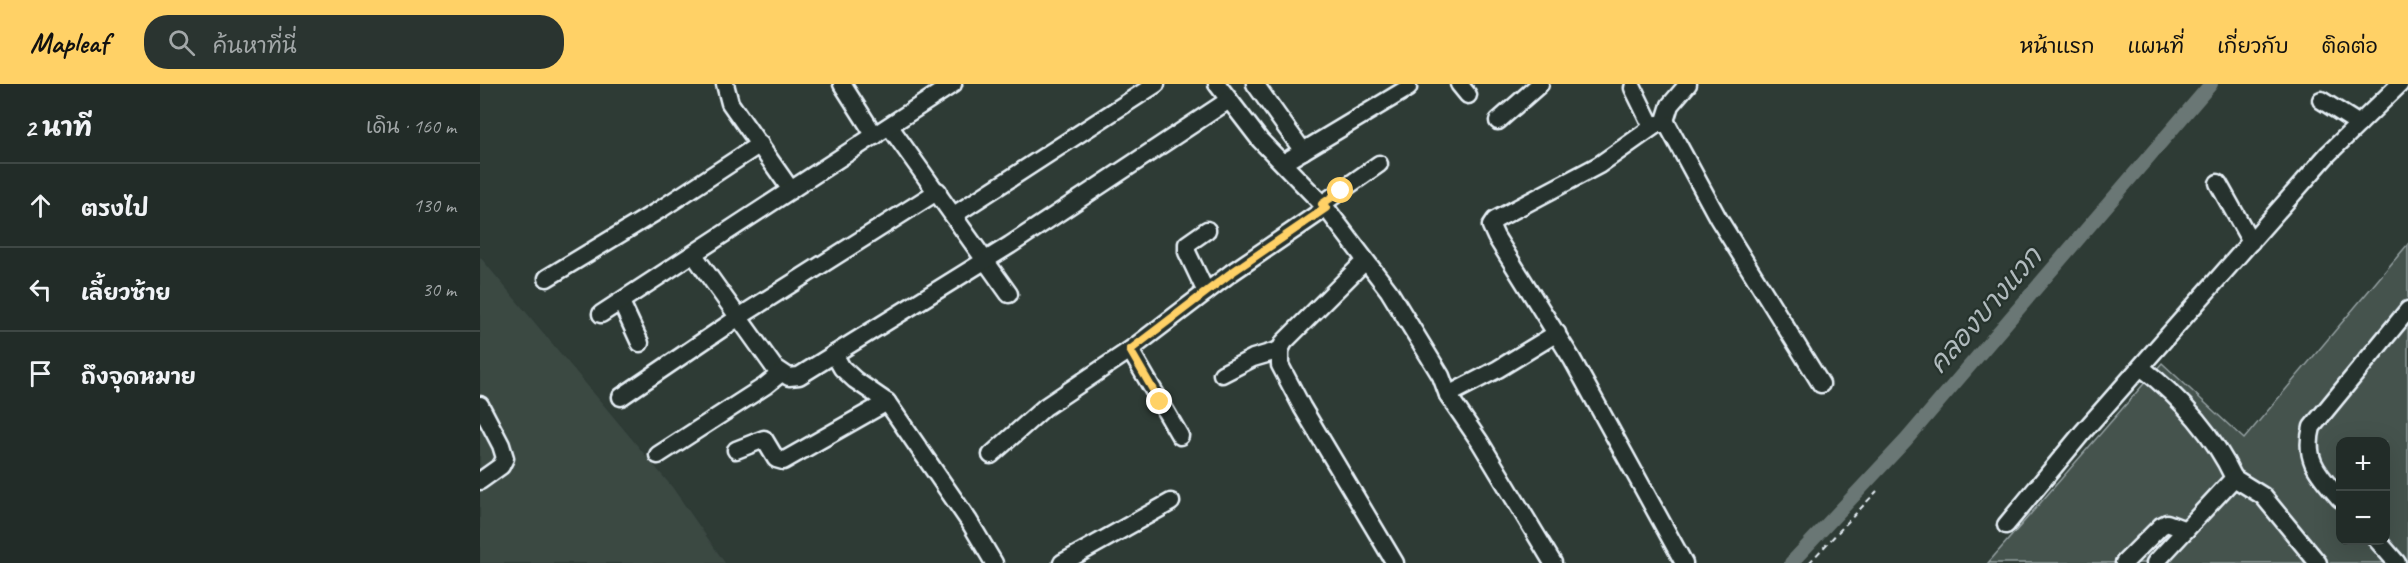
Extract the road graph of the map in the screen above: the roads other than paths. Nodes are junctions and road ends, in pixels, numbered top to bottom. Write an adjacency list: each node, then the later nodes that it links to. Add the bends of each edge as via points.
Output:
1 (725, 84): 19 (street, via 730,103)
2 (842, 84): 18 (street)
3 (953, 84): 17 (street)
4 (1156, 84): 27 (street)
5 (1217, 84): 12 (street)
6 (1255, 84): 20 (street)
7 (1540, 84): 14 (street)
8 (1688, 84): 16 (street)
9 (2400, 84): 15 (street)
10 (1408, 88): 20 (street)
11 (1633, 88): 16 (street)
12 (1229, 100): 21 (street); 31 (street)
13 (2321, 100): 15 (street)
14 (1498, 121)
15 (2359, 124): 29 (street)
16 (1658, 125): 40 (street, via 1599,165 1495,220 1491,226); 48 (street, via 1667,124 1674,133 1718,218)
17 (890, 127): 18 (street); 25 (street)
18 (875, 136): 24 (street)
19 (760, 144): 24 (street); 33 (street)
20 (1303, 151): 21 (street)
21 (1283, 163): 26 (street)
22 (1379, 164): 26 (street)
23 (2218, 183): 29 (street)
24 (791, 190): 30 (street)
25 (938, 191): 27 (street); 39 (street)
26 (1324, 206): 32 (street); 34 (street)
27 (954, 215): 31 (street)
28 (1207, 230): 34 (street, via 1187,244)
29 (2252, 242): 45 (street)
30 (694, 255): 36 (street); 39 (street)
31 (984, 260): 35 (street); 44 (street)
32 (1365, 261): 43 (street); 49 (street, via 1389,291 1441,376)
33 (547, 278)
34 (1206, 292): 42 (street)
35 (1009, 294)
36 (621, 302): 38 (street); 41 (street)
37 (2408, 310): 59 (street, via 2312,428 2308,442 2311,461)
38 (601, 314)
39 (739, 317): 46 (street); 50 (street)
40 (1557, 333): 49 (street); 68 (street)
41 (640, 343)
42 (1130, 350): 53 (street); 56 (street, via 1045,407)
43 (1280, 350): 47 (street); 66 (street, via 1280,365 1302,407)
44 (834, 354): 46 (street, via 799,376); 51 (street, via 855,380)
45 (2142, 368): 57 (street, via 2204,427); 61 (street)
46 (780, 373): 55 (street)
47 (1222, 374)
48 (1821, 384)
49 (1448, 395): 67 (street)
50 (621, 398)
51 (887, 402): 54 (street, via 783,460 776,459 764,439); 64 (street)
52 (482, 414): 58 (street, via 505,458 501,466)
53 (1180, 436)
54 (736, 450)
55 (658, 455)
56 (991, 455)
57 (2234, 478): 62 (street); 71 (street, via 2263,496)
58 (480, 481)
59 (2336, 494)
60 (1171, 502): 65 (street)
61 (2006, 525)
62 (2186, 530): 69 (street, via 2167,523 2161,526); 70 (street)
63 (2381, 545): 72 (street)
64 (994, 563)
65 (1062, 563)
66 (1395, 563)
67 (1553, 563)
68 (1684, 563)
69 (2124, 563)
70 (2155, 563)
71 (2318, 563)
72 (2397, 563)

